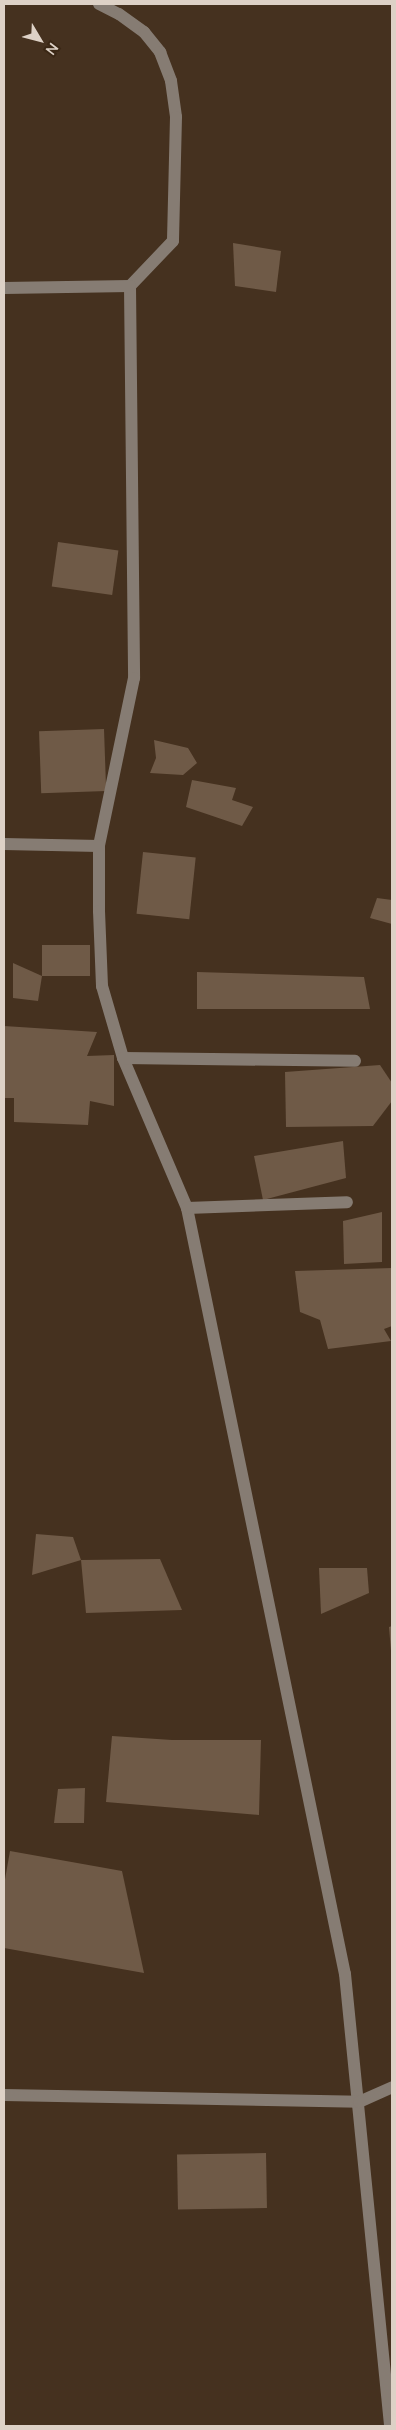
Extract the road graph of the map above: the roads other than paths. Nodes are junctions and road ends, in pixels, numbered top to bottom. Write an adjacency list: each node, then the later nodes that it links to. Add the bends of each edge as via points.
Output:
1 (99, 4): 2 (street, via 144,32 160,52 171,81 176,117 173,240)
2 (130, 286): 3 (street); 5 (street, via 134,678)
3 (4, 288)
4 (4, 844): 5 (street)
5 (99, 846): 6 (street, via 102,986)
6 (124, 1058): 7 (street); 9 (street)
7 (354, 1061)
8 (347, 1202): 9 (street)
9 (187, 1208): 12 (street, via 345,1974)
10 (392, 2087): 12 (street)
11 (4, 2095): 12 (street)
12 (359, 2102): 13 (street)
13 (390, 2426)

